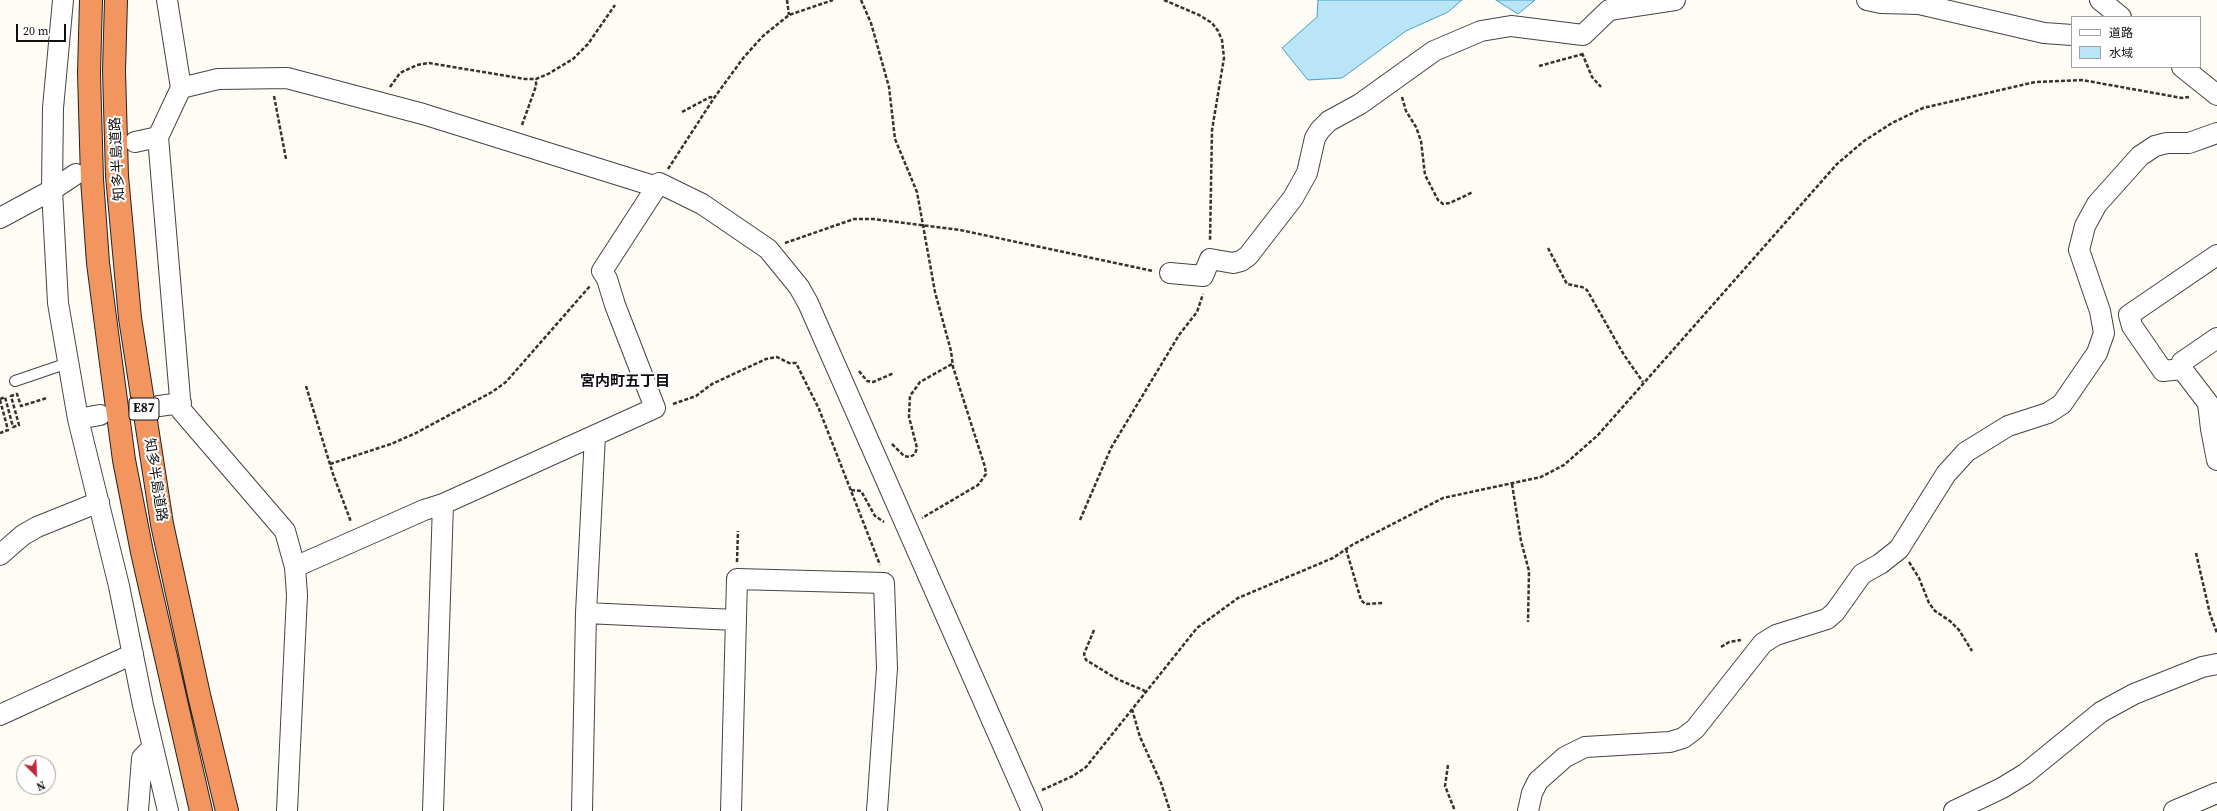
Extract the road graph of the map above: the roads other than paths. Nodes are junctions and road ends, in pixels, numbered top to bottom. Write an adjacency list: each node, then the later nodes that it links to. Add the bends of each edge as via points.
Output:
1 (63, 0): 18 (street, via 53,108)
2 (91, 0): 48 (highway, 知多半島道路 / E87, via 89,73 92,179 98,263 124,460 142,552)
3 (116, 0): 49 (highway, 知多半島道路 / E87, via 114,71 117,176 130,318 162,524)
4 (168, 0): 11 (street)
5 (1675, 0): 21 (street, via 1609,10 1583,44 1511,26 1481,31 1434,51 1360,104 1328,121 1315,138 1307,173 1293,198 1248,256 1233,263)
6 (1867, 0): 9 (street, via 1919,4 2044,33)
7 (2100, 0): 8 (street)
8 (2120, 16)
9 (2071, 35)
10 (2183, 68): 12 (street)
11 (181, 88): 14 (street); 17 (street, via 218,79 287,78 423,114 511,143)
12 (2214, 93)
13 (2217, 133): 55 (street, via 2189,144 2167,143 2155,146 2140,156 2097,204 2085,226 2079,250 2100,311 2104,333 2097,353 2062,404 2048,413 2008,426 1966,452 1946,474 1899,549 1862,574 1835,612 1827,619 1776,635 1763,643 1695,730 1683,738 1670,742 1585,747 1565,757 1538,781)
14 (158, 137): 15 (street); 26 (street)
15 (135, 142)
16 (76, 174): 18 (street)
17 (658, 185): 31 (street, via 602,271 655,408); 44 (street, via 702,204 768,249 808,303)
18 (52, 190): 19 (street); 23 (street, via 58,303)
19 (0, 218)
20 (2217, 255): 24 (street, via 2129,315 2132,326 2163,371)
21 (1170, 273)
22 (2217, 338): 24 (street, via 2182,362)
23 (68, 363): 25 (lane); 30 (street)
24 (2182, 370): 29 (street, via 2208,403)
25 (15, 380)
26 (181, 403): 27 (street); 36 (street, via 181,410 285,531)
27 (159, 406)
28 (100, 416): 30 (street)
29 (2213, 417): 32 (street)
30 (78, 419): 33 (street)
31 (596, 435): 34 (street); 37 (street)
32 (2217, 460)
33 (99, 502): 35 (street, via 37,527 23,535); 39 (street)
34 (443, 504): 36 (street); 51 (street)
35 (0, 555)
36 (295, 567): 50 (street, via 297,595)
37 (586, 613): 38 (street); 52 (street)
38 (734, 620): 53 (street); 54 (street, via 736,579 884,583 887,668)
39 (133, 654): 41 (street); 42 (street)
40 (2217, 664): 45 (street, via 2165,681 2120,701 2101,712 2025,774)
41 (0, 715)
42 (152, 748): 46 (street, via 142,758); 47 (street)
43 (2217, 792): 56 (street)
44 (1028, 804)
45 (1961, 810)
46 (138, 811)
47 (168, 811)
48 (201, 811)
49 (227, 811)
50 (287, 811)
51 (433, 811)
52 (582, 811)
53 (731, 811)
54 (877, 811)
55 (1528, 811)
56 (2174, 811)

